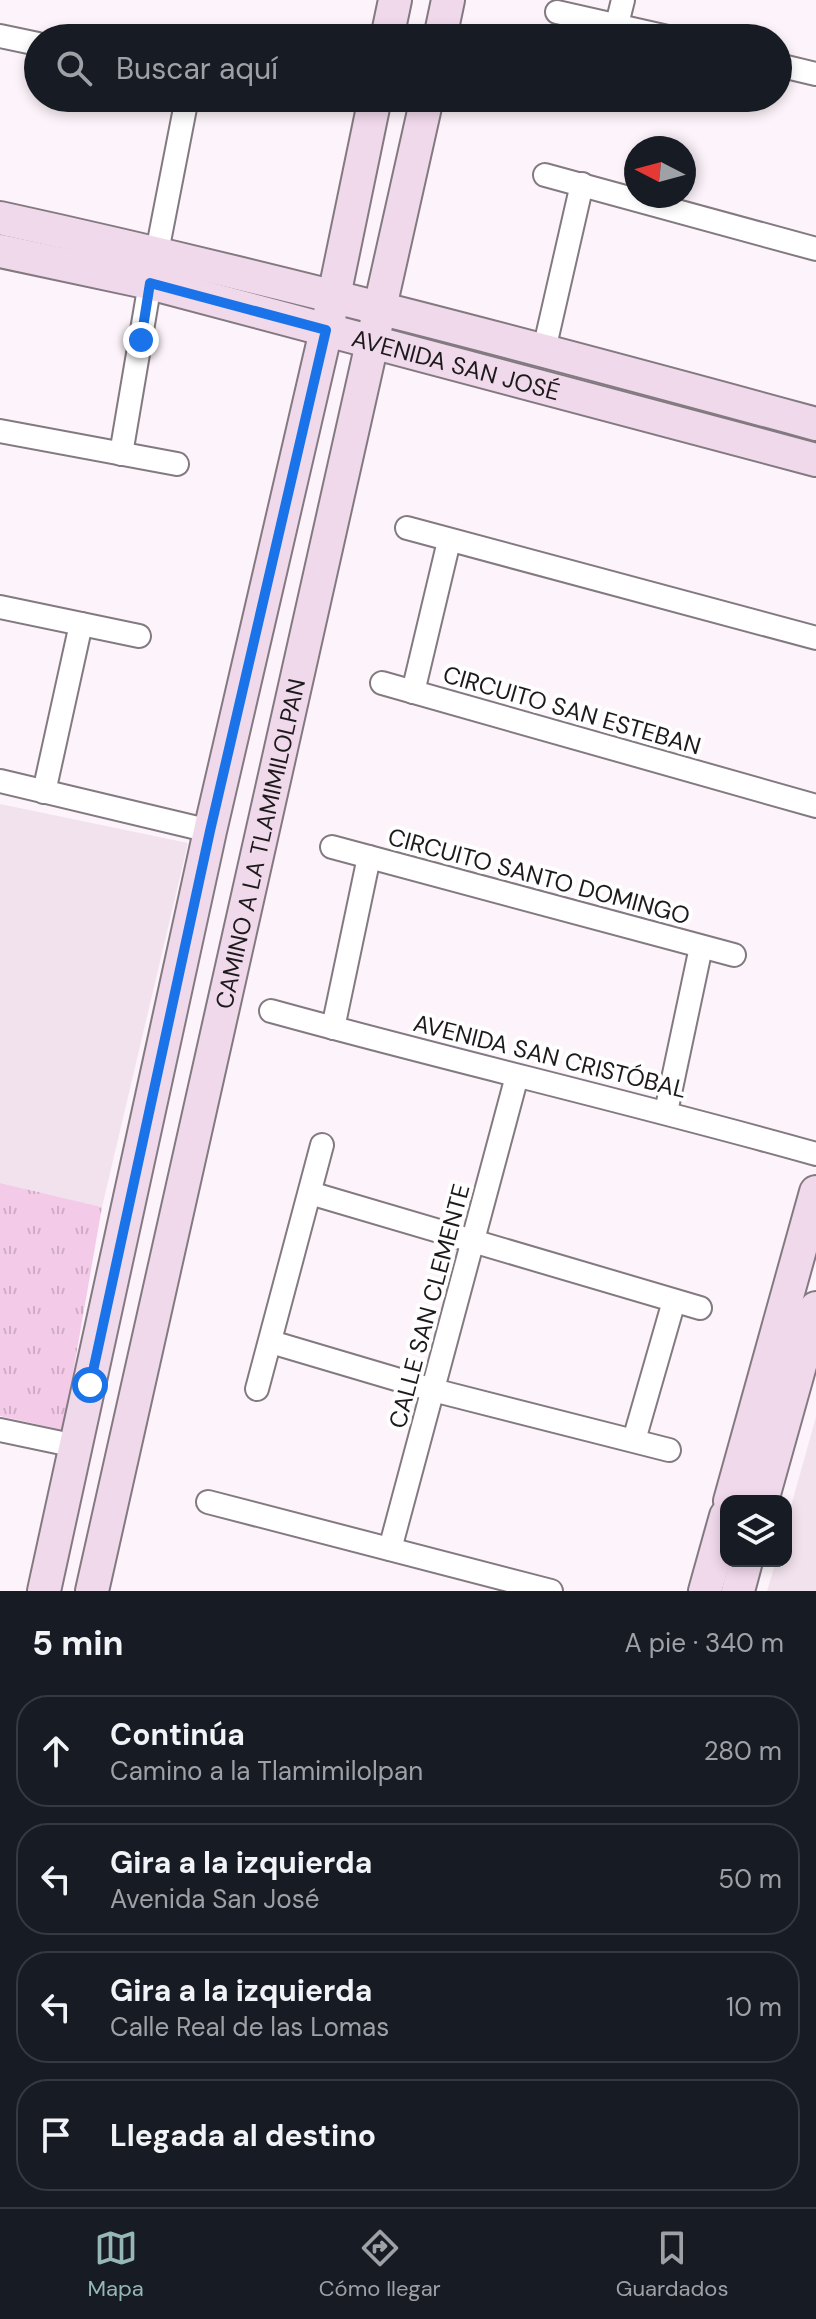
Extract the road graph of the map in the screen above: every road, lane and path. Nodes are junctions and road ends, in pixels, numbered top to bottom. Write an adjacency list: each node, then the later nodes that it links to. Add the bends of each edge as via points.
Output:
1 (395, 0): 5 (street)
2 (448, 0): 6 (street)
3 (623, 0): 7 (street)
4 (557, 12): 7 (street)
5 (390, 24)
6 (443, 24)
7 (617, 24)
8 (0, 36): 9 (street)
9 (24, 41)
10 (792, 68): 11 (street)
11 (816, 74)
12 (184, 112): 20 (street)
13 (372, 112): 21 (street, CAMINO A LA TLAMIMILOLPAN)
14 (424, 112): 22 (street, CAMINO A LA TLAMIMILOLPAN)
15 (545, 175): 16 (street)
16 (582, 184): 18 (street); 25 (street)
17 (0, 218): 20 (street, AVENIDA SAN JOSÉ)
18 (816, 249)
19 (0, 251): 20 (street, AVENIDA SAN JOSÉ)
20 (154, 267): 21 (street, AVENIDA SAN JOSÉ); 23 (street, AVENIDA SAN JOSÉ); 28 (street)
21 (334, 296): 22 (street, AVENIDA SAN JOSÉ); 23 (street, CAMINO A LA TLAMIMILOLPAN)
22 (381, 307): 24 (street, CAMINO A LA TLAMIMILOLPAN); 25 (street, AVENIDA SAN JOSÉ)
23 (326, 330): 24 (street, AVENIDA SAN JOSÉ); 42 (street, CAMINO A LA TLAMIMILOLPAN)
24 (372, 341): 29 (street, AVENIDA SAN JOSÉ); 73 (street, CAMINO A LA TLAMIMILOLPAN)
25 (544, 350): 26 (street, AVENIDA SAN JOSÉ)
26 (816, 424)
27 (0, 431): 28 (street)
28 (121, 454): 30 (street)
29 (816, 460)
30 (177, 464)
31 (407, 528): 32 (street)
32 (449, 541): 36 (street); 38 (street, CIRCUITO SAN ESTEBAN)
33 (0, 607): 34 (street)
34 (81, 624): 35 (street); 40 (street)
35 (139, 636)
36 (816, 638)
37 (382, 683): 38 (street)
38 (413, 692): 41 (street, CIRCUITO SAN ESTEBAN)
39 (0, 781): 40 (street)
40 (44, 792): 42 (street)
41 (816, 806)
42 (210, 831): 64 (street, CAMINO A LA TLAMIMILOLPAN)
43 (332, 847): 44 (street)
44 (369, 857): 45 (street, CIRCUITO SANTO DOMINGO); 48 (street, CIRCUITO SANTO DOMINGO)
45 (701, 947): 46 (street); 50 (street, CIRCUITO SANTO DOMINGO)
46 (734, 955)
47 (271, 1011): 48 (street, AVENIDA SAN CRISTÓBAL)
48 (333, 1028): 49 (street, AVENIDA SAN CRISTÓBAL)
49 (517, 1076): 50 (street, AVENIDA SAN CRISTÓBAL); 55 (street, CALLE SAN CLEMENTE)
50 (666, 1112): 52 (street, AVENIDA SAN CRISTÓBAL)
51 (322, 1145): 54 (street)
52 (816, 1154)
53 (816, 1192): 66 (street)
54 (310, 1193): 55 (street); 59 (street)
55 (473, 1239): 56 (street); 61 (street, CALLE SAN CLEMENTE)
56 (674, 1301): 57 (street); 63 (street)
57 (700, 1308)
58 (816, 1308): 67 (street)
59 (271, 1342): 60 (street); 61 (street)
60 (257, 1389)
61 (433, 1390): 63 (street); 70 (street, CALLE SAN CLEMENTE)
62 (0, 1430): 64 (street)
63 (634, 1440): 65 (street)
64 (76, 1446): 72 (street, CAMINO A LA TLAMIMILOLPAN)
65 (669, 1450)
66 (732, 1495)
67 (764, 1495)
68 (208, 1502): 70 (street)
69 (720, 1537): 75 (street)
70 (390, 1549): 74 (street)
71 (744, 1567): 76 (street)
72 (44, 1591)
73 (92, 1591)
74 (551, 1591)
75 (705, 1591)
76 (738, 1591)

